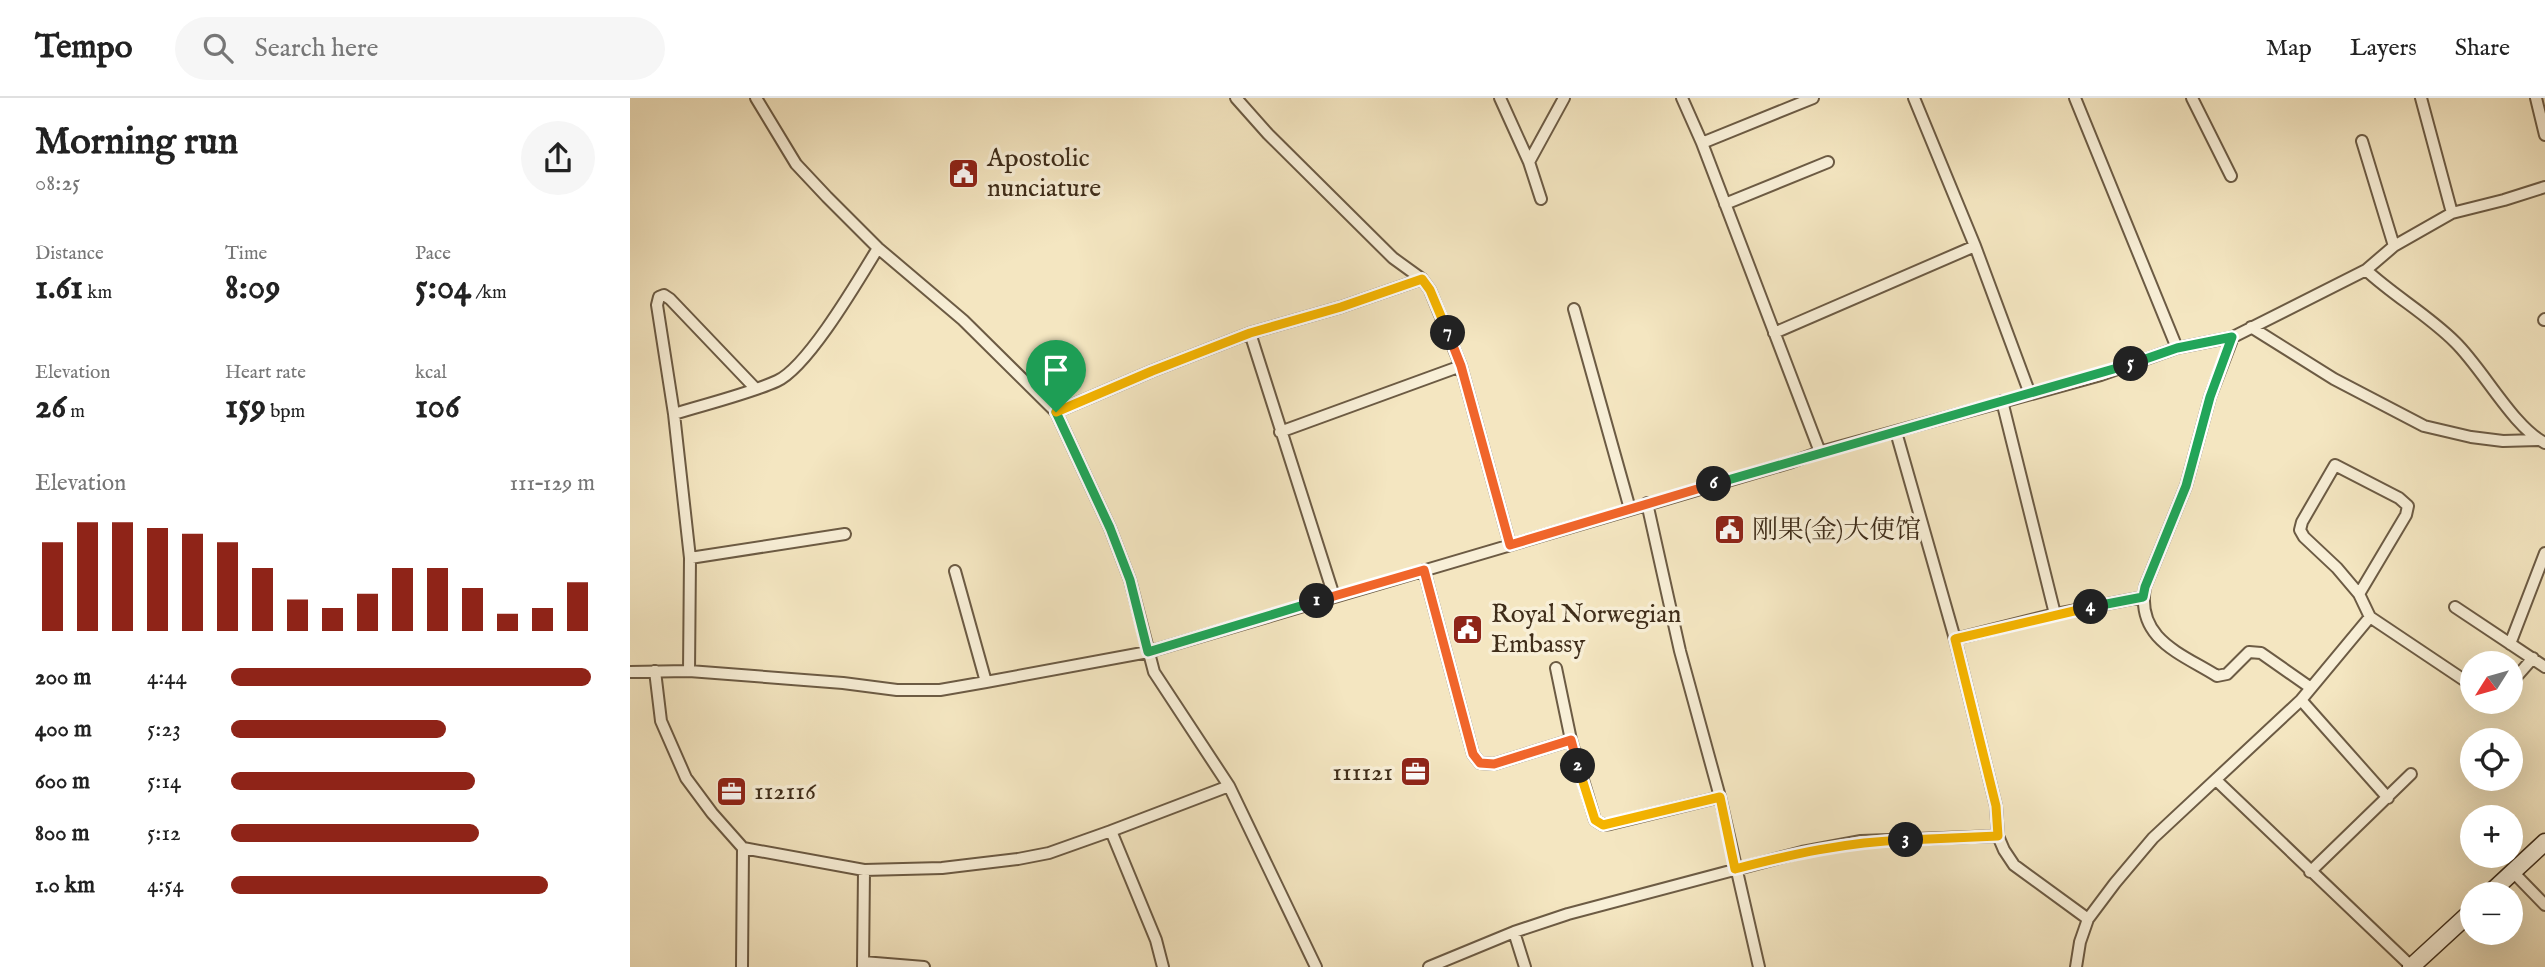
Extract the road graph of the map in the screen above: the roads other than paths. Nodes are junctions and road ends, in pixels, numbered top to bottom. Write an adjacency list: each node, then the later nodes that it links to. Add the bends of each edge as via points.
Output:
1 (756, 98): 24 (street, via 796,164)
2 (1236, 98): 26 (street, via 1393,258)
3 (1500, 98): 15 (street)
4 (1564, 98): 15 (street)
5 (1682, 98): 14 (street)
6 (1813, 98): 14 (street)
7 (1914, 98): 22 (street)
8 (2075, 98): 32 (street)
9 (2192, 98): 17 (street)
10 (2421, 98): 21 (street)
11 (2536, 98): 12 (street)
12 (2545, 135)
13 (2362, 141): 23 (street)
14 (1702, 143): 20 (street)
15 (1529, 162): 19 (street)
16 (1828, 162): 20 (street)
17 (2231, 176)
18 (2545, 187): 21 (street)
19 (1541, 200)
20 (1725, 204): 30 (street)
21 (2452, 213): 23 (street)
22 (1975, 246): 30 (street); 35 (street)
23 (2394, 246): 25 (street)
24 (878, 248): 34 (street, via 803,358 779,380); 37 (street, via 963,320)
25 (2366, 270): 28 (street); 41 (street, via 2456,342 2506,407)
26 (1422, 279): 29 (street); 33 (street)
27 (1574, 309): 44 (street)
28 (2250, 327): 31 (street); 41 (street, via 2314,368 2424,426 2471,437)
29 (1250, 333): 37 (street); 39 (street)
30 (1774, 333): 42 (street)
31 (2232, 337): 32 (street); 53 (street, via 2186,486)
32 (2177, 348): 35 (street)
33 (1461, 366): 39 (street); 46 (street)
34 (755, 388): 38 (street); 38 (street, via 664,295 657,305)
35 (2029, 394): 36 (street)
36 (2002, 401): 40 (street); 55 (street)
37 (1056, 412): 59 (street, via 1130,580)
38 (674, 414): 48 (street)
39 (1280, 432): 52 (street)
40 (1896, 432): 42 (street); 57 (street)
41 (2541, 441)
42 (1820, 452): 43 (street)
43 (1647, 503): 44 (street); 75 (street, via 1680,651)
44 (1630, 509): 46 (street)
45 (845, 534): 48 (street)
46 (1510, 545): 49 (street)
47 (2545, 553): 58 (street)
48 (690, 558): 65 (street)
49 (1424, 570): 52 (street); 71 (street, via 1473,754 1480,763 1494,764)
50 (955, 571): 68 (street)
51 (2358, 594): 51 (street, via 2300,530 2335,465 2408,506); 56 (street)
52 (1334, 596): 59 (street)
53 (2143, 597): 55 (street); 69 (street, via 2147,625 2159,640 2217,676 2227,674 2249,652 2261,653)
54 (2455, 607): 58 (street)
55 (2055, 614): 57 (street)
56 (2370, 617): 67 (street); 69 (street)
57 (1955, 639): 78 (street, via 1996,806)
58 (2510, 644): 60 (street)
59 (1148, 652): 68 (street); 74 (street, via 1154,672)
60 (2533, 658): 61 (street); 63 (street)
61 (2545, 667)
62 (1556, 668): 71 (street)
63 (2524, 668)
64 (655, 671): 65 (street); 66 (street); 80 (street, via 661,721 686,778)
65 (689, 671): 68 (street, via 897,690 940,690)
66 (630, 672)
67 (2460, 678)
68 (986, 682)
69 (2311, 688): 70 (street)
70 (2301, 700): 73 (street); 76 (street)
71 (1571, 740): 75 (street, via 1595,820 1603,825)
72 (2411, 774): 76 (street)
73 (2216, 780): 83 (street); 87 (street, via 2153,838)
74 (1229, 786): 77 (street); 94 (street)
75 (1720, 797): 81 (street)
76 (2388, 798): 83 (street)
77 (1111, 831): 82 (street, via 1018,859 942,868); 93 (street)
78 (1998, 836): 81 (street, via 1861,841); 87 (street, via 2014,864)
79 (2545, 842): 84 (street)
80 (743, 848): 82 (street); 91 (street)
81 (1735, 869): 89 (street); 97 (street)
82 (864, 870): 90 (street)
83 (2310, 872): 99 (street)
84 (2513, 872): 85 (street); 86 (street)
85 (2502, 882)
86 (2545, 905)
87 (2088, 919): 98 (street)
88 (2460, 922): 99 (street)
89 (1514, 932): 95 (street); 96 (street)
90 (863, 964): 92 (street)
91 (741, 967)
92 (924, 967)
93 (1163, 967)
94 (1316, 967)
95 (1429, 967)
96 (1525, 967)
97 (1759, 967)
98 (2076, 967)
99 (2412, 967)

